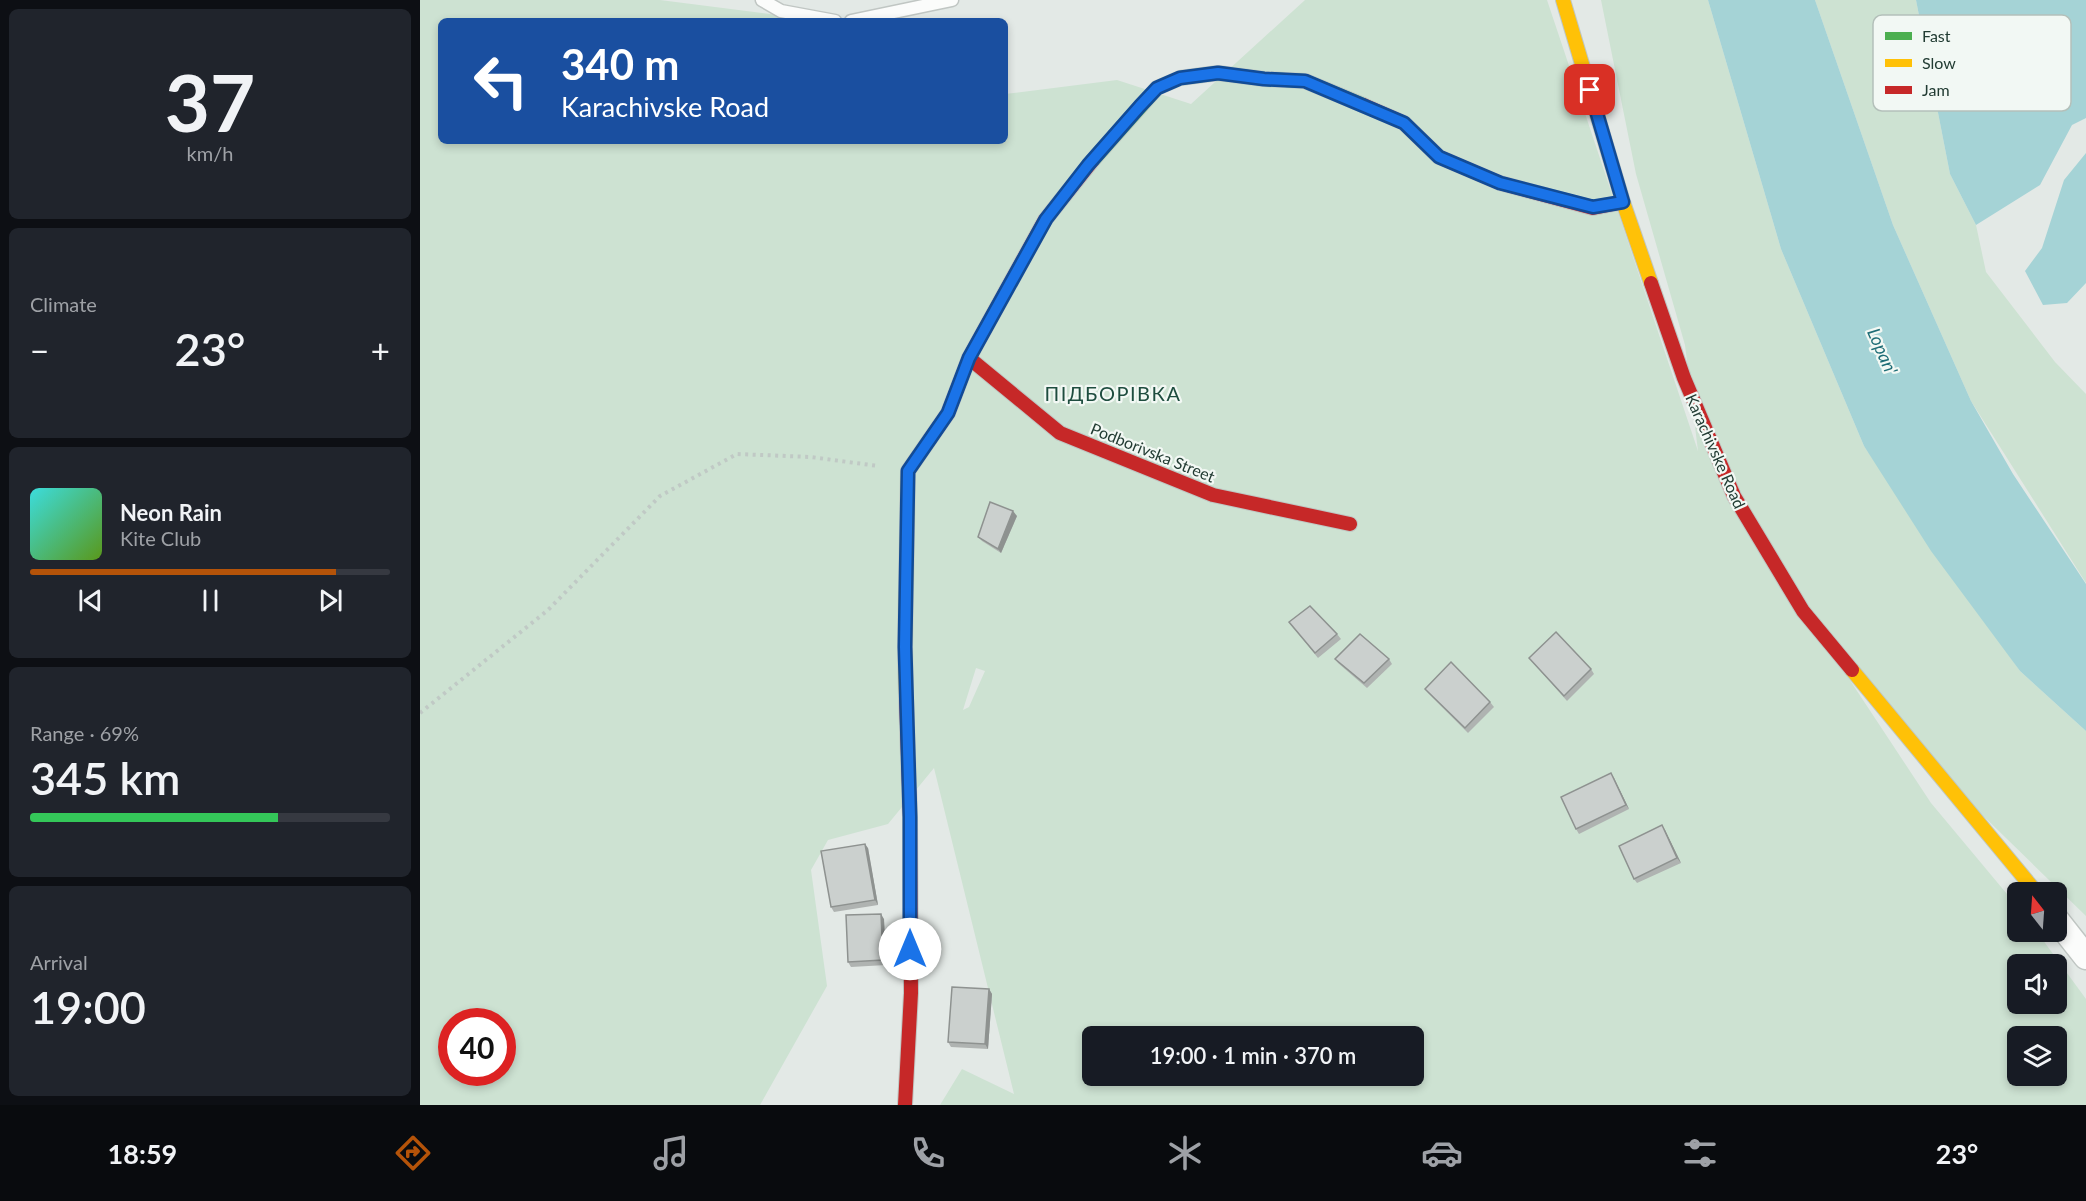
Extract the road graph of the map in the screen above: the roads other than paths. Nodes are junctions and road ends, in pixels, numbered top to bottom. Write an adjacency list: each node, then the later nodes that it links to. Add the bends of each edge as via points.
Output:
1 (762, 0): 4 (lane, via 781,11)
2 (952, 0): 5 (lane)
3 (1563, 0): 6 (street, Karachivske Road)
4 (819, 18)
5 (865, 18)
6 (1623, 202): 7 (street, via 1593,207 1500,183 1439,157 1404,123 1305,81 1218,73 1180,78 1151,94 1046,219); 9 (street, Karachivske Road, via 1684,378 1740,506 1803,610)
7 (969, 358): 8 (street, Podborivska Street, via 1060,433 1213,495); 12 (street, via 948,413 908,471 905,647 911,993)
8 (1350, 524)
9 (2028, 882)
10 (2067, 933): 11 (street)
11 (2086, 957)
12 (905, 1105)

